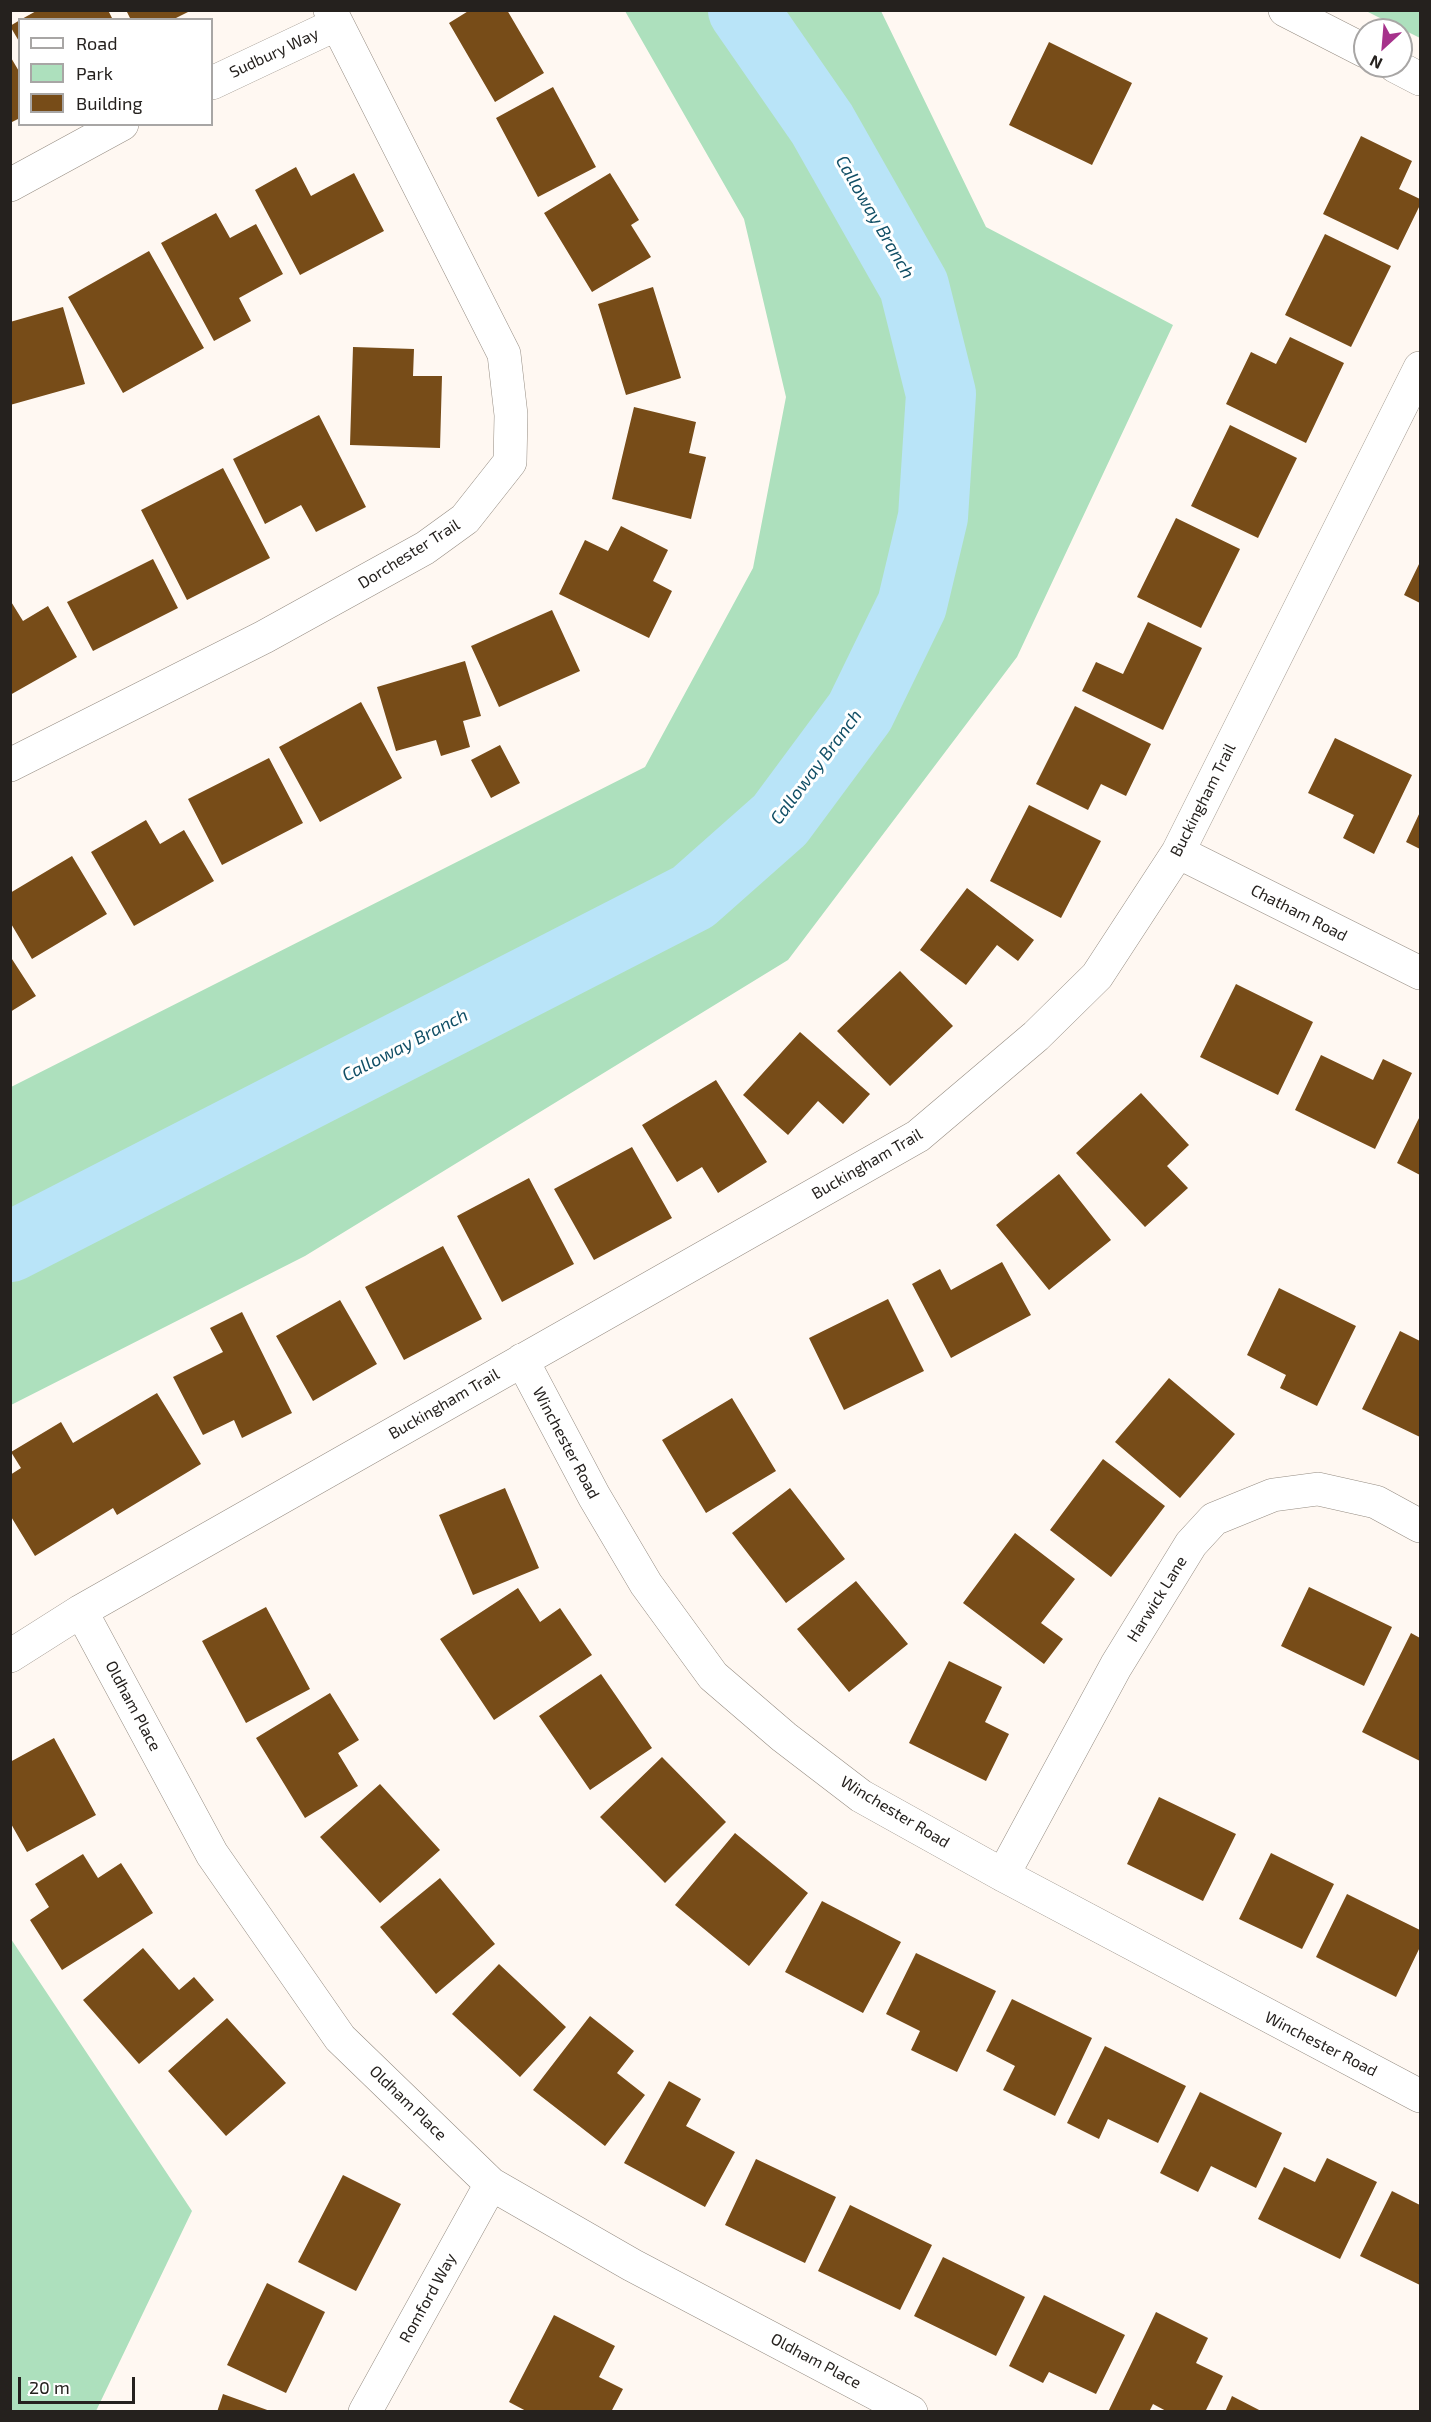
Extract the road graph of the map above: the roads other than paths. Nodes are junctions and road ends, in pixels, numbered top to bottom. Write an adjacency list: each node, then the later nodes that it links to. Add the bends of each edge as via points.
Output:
1 (1285, 10): 3 (street)
2 (333, 17): 4 (street, Sudbury Way); 8 (street, Dorchester Trail, via 504,354 511,416 510,462 465,519 425,548 264,637)
3 (1353, 45)
4 (213, 82)
5 (118, 126): 6 (street)
6 (10, 185)
7 (1417, 384): 9 (street, Buckingham Trail)
8 (10, 765)
9 (1178, 852): 10 (street, Chatham Road); 11 (street, Buckingham Trail, via 1097,976 1036,1036 918,1137)
10 (1420, 973)
11 (522, 1360): 13 (street, Buckingham Trail); 15 (street, Winchester Road, via 646,1584 713,1676 861,1796)
12 (1420, 1526): 15 (street, Harwick Lane, via 1376,1502 1318,1489 1273,1495 1214,1519 1191,1544 1116,1666)
13 (81, 1611): 14 (street, Buckingham Trail); 17 (street, Oldham Place, via 212,1854 340,2037)
14 (10, 1656)
15 (1003, 1875): 16 (street, Winchester Road)
16 (1420, 2096)
17 (491, 2184): 18 (street, Romford Way); 19 (street, Oldham Place, via 632,2265)
18 (365, 2412)
19 (912, 2412)

